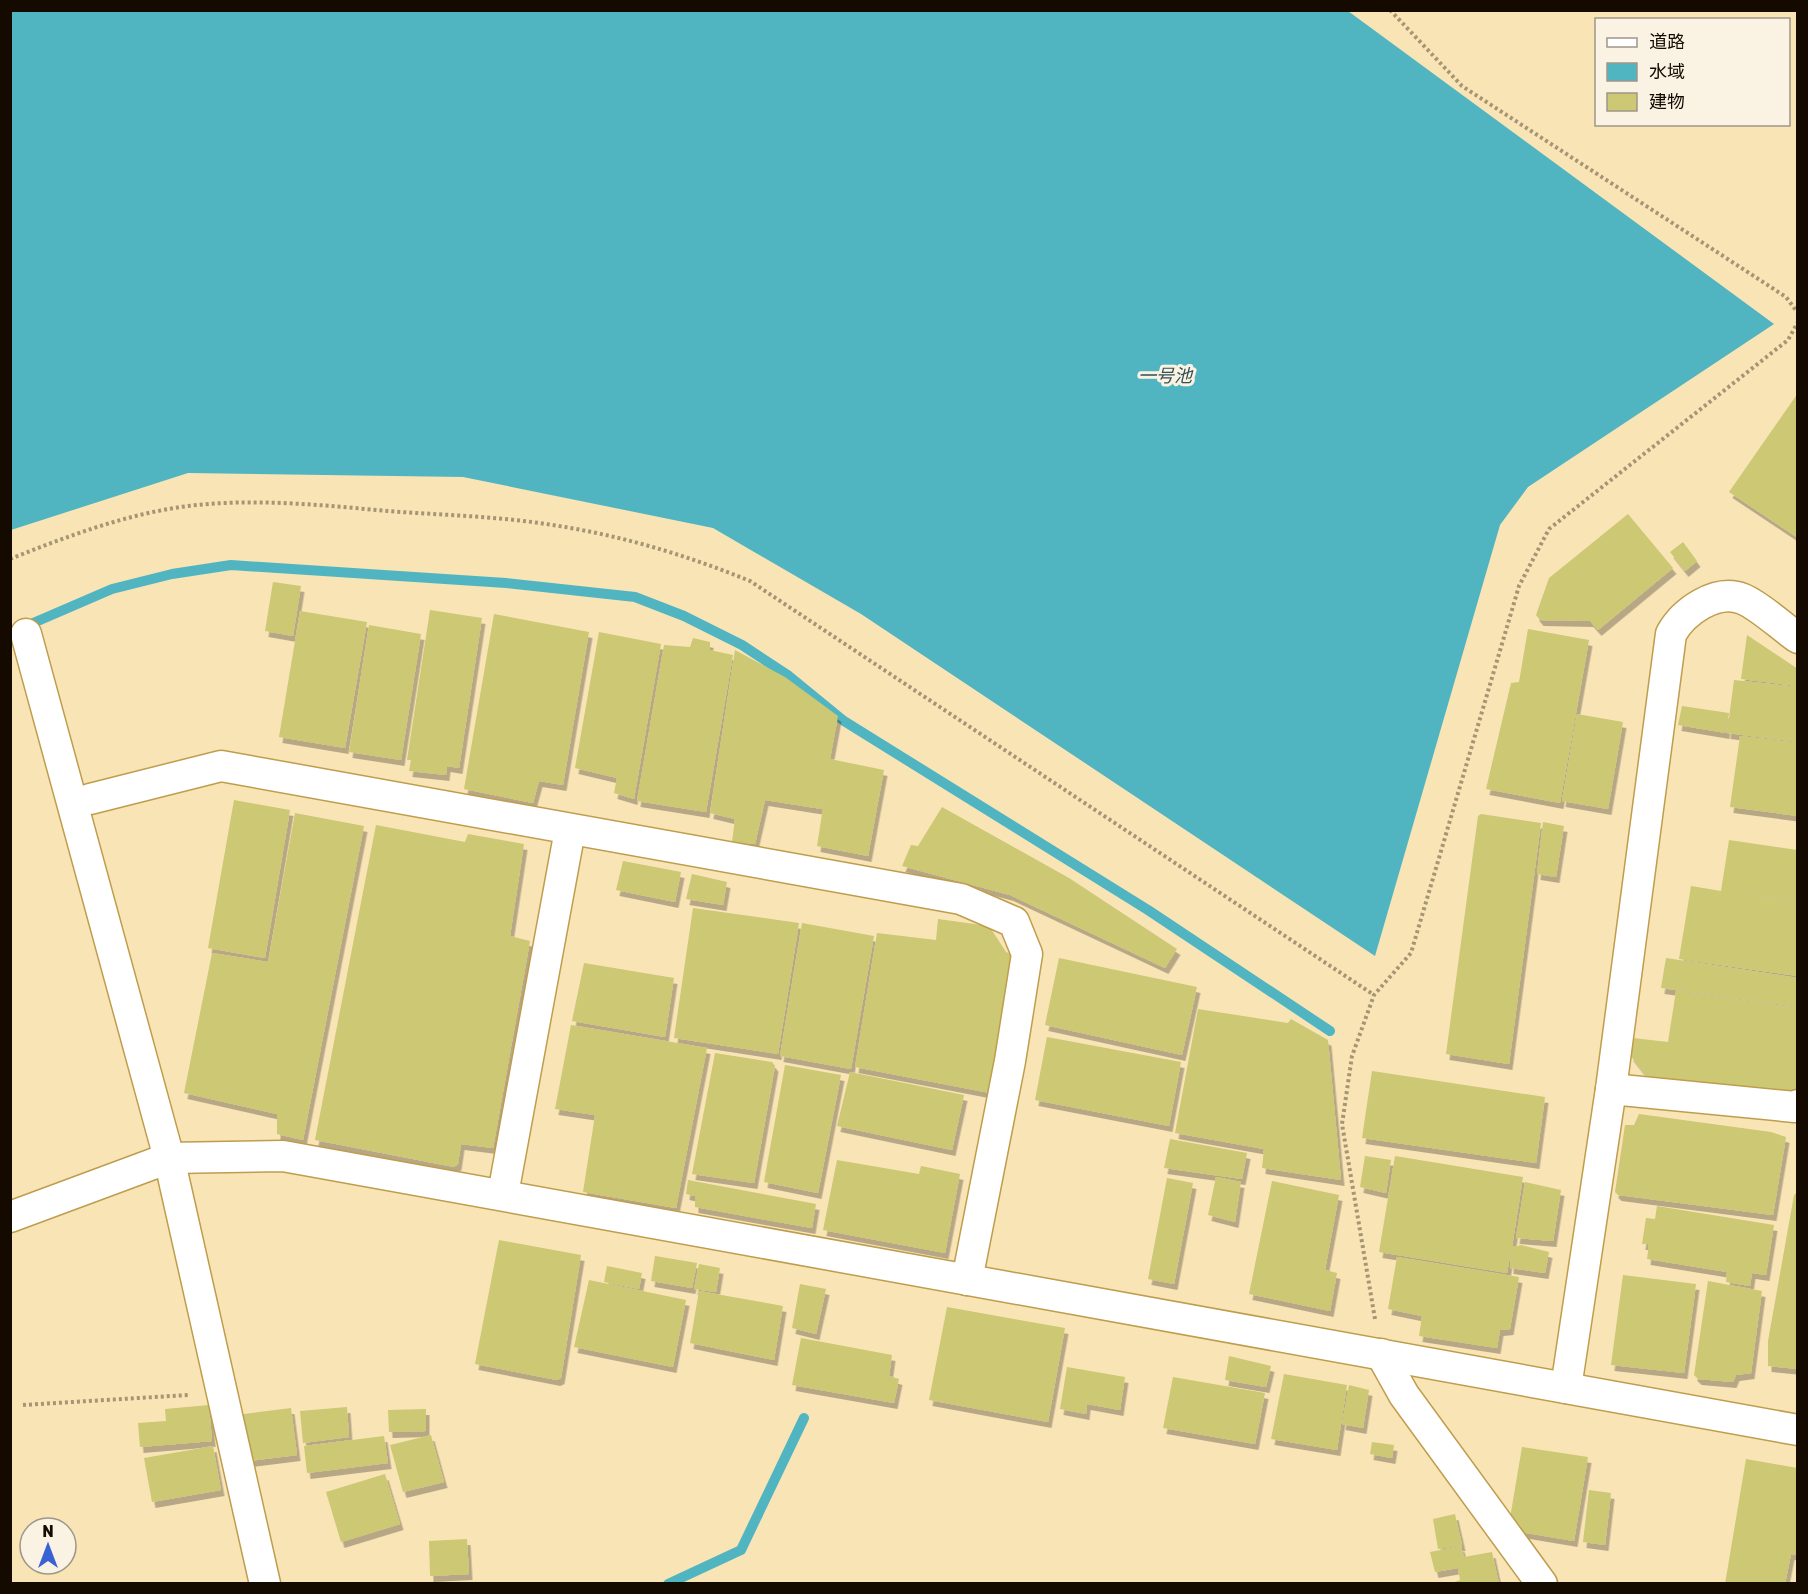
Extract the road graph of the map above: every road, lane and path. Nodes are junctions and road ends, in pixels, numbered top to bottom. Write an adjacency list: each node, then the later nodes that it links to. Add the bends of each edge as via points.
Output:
1 (1390, 10): 2 (path, via 1462,86 1786,297)
2 (1797, 313)
3 (1797, 322): 9 (path, via 1788,340 1549,529 1519,586 1412,953)
4 (10, 560): 9 (path, via 131,516 189,506 276,503 546,524 642,543 696,559 750,581)
5 (26, 634): 12 (street)
6 (1797, 638): 10 (street, via 1742,599 1720,597 1693,608 1671,634)
7 (90, 799): 8 (street, via 221,766)
8 (570, 830): 13 (street); 15 (street, via 961,899 1014,922 1027,954)
9 (1374, 995): 16 (path, via 1352,1056 1342,1124)
10 (1611, 1089): 11 (street); 17 (street)
11 (1797, 1105)
12 (169, 1158): 13 (street, via 283,1156); 14 (street); 18 (street)
13 (502, 1194): 15 (street)
14 (10, 1217)
15 (967, 1280): 16 (street)
16 (1381, 1354): 17 (street); 22 (street, via 1404,1395)
17 (1566, 1388): 20 (street)
18 (222, 1393): 19 (path); 21 (street)
19 (23, 1405)
20 (1797, 1430)
21 (265, 1584)
22 (1542, 1584)

